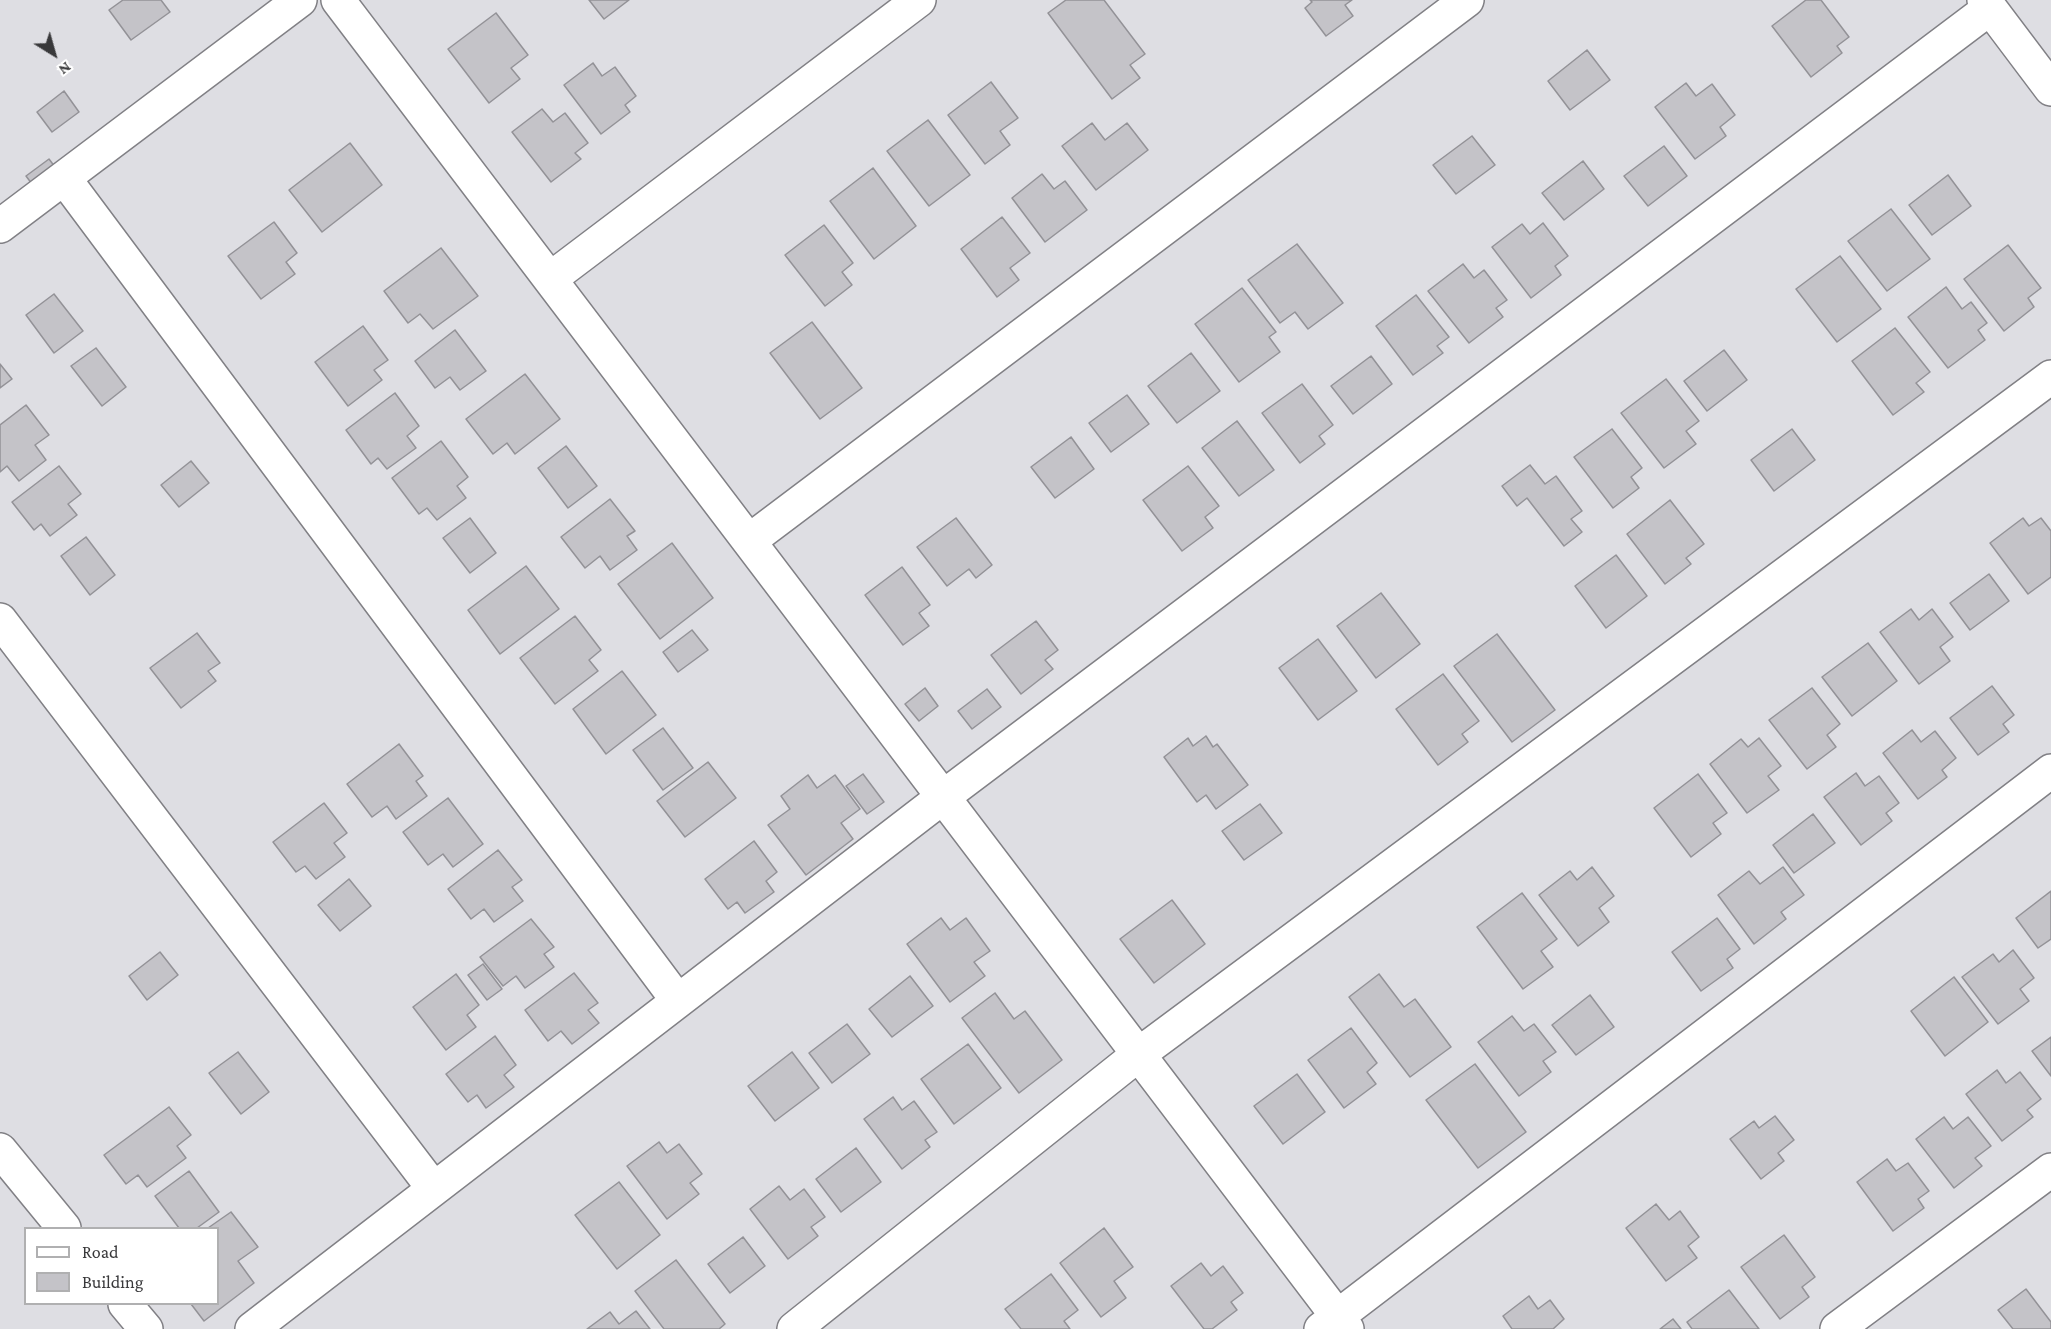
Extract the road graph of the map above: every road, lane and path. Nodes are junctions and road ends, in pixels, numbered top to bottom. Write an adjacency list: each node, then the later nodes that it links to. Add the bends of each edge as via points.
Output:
1 (300, 0): 7 (street)
2 (338, 0): 9 (street)
3 (920, 0): 9 (street)
4 (1467, 0): 11 (street)
5 (1987, 4): 6 (street); 14 (street)
6 (2051, 89)
7 (64, 178): 8 (street); 15 (street)
8 (0, 226)
9 (550, 279): 11 (street)
10 (2051, 377): 16 (street)
11 (749, 541): 14 (street)
12 (0, 620): 19 (street)
13 (2051, 771): 22 (street)
14 (943, 796): 15 (street); 16 (street)
15 (678, 1001): 19 (street)
16 (1139, 1054): 22 (street); 25 (street)
17 (0, 1150): 20 (street)
18 (2051, 1170): 26 (street)
19 (434, 1189): 24 (street)
20 (63, 1227)
21 (126, 1305): 23 (street)
22 (1336, 1325)
23 (146, 1329)
24 (252, 1329)
25 (794, 1329)
26 (1837, 1329)

